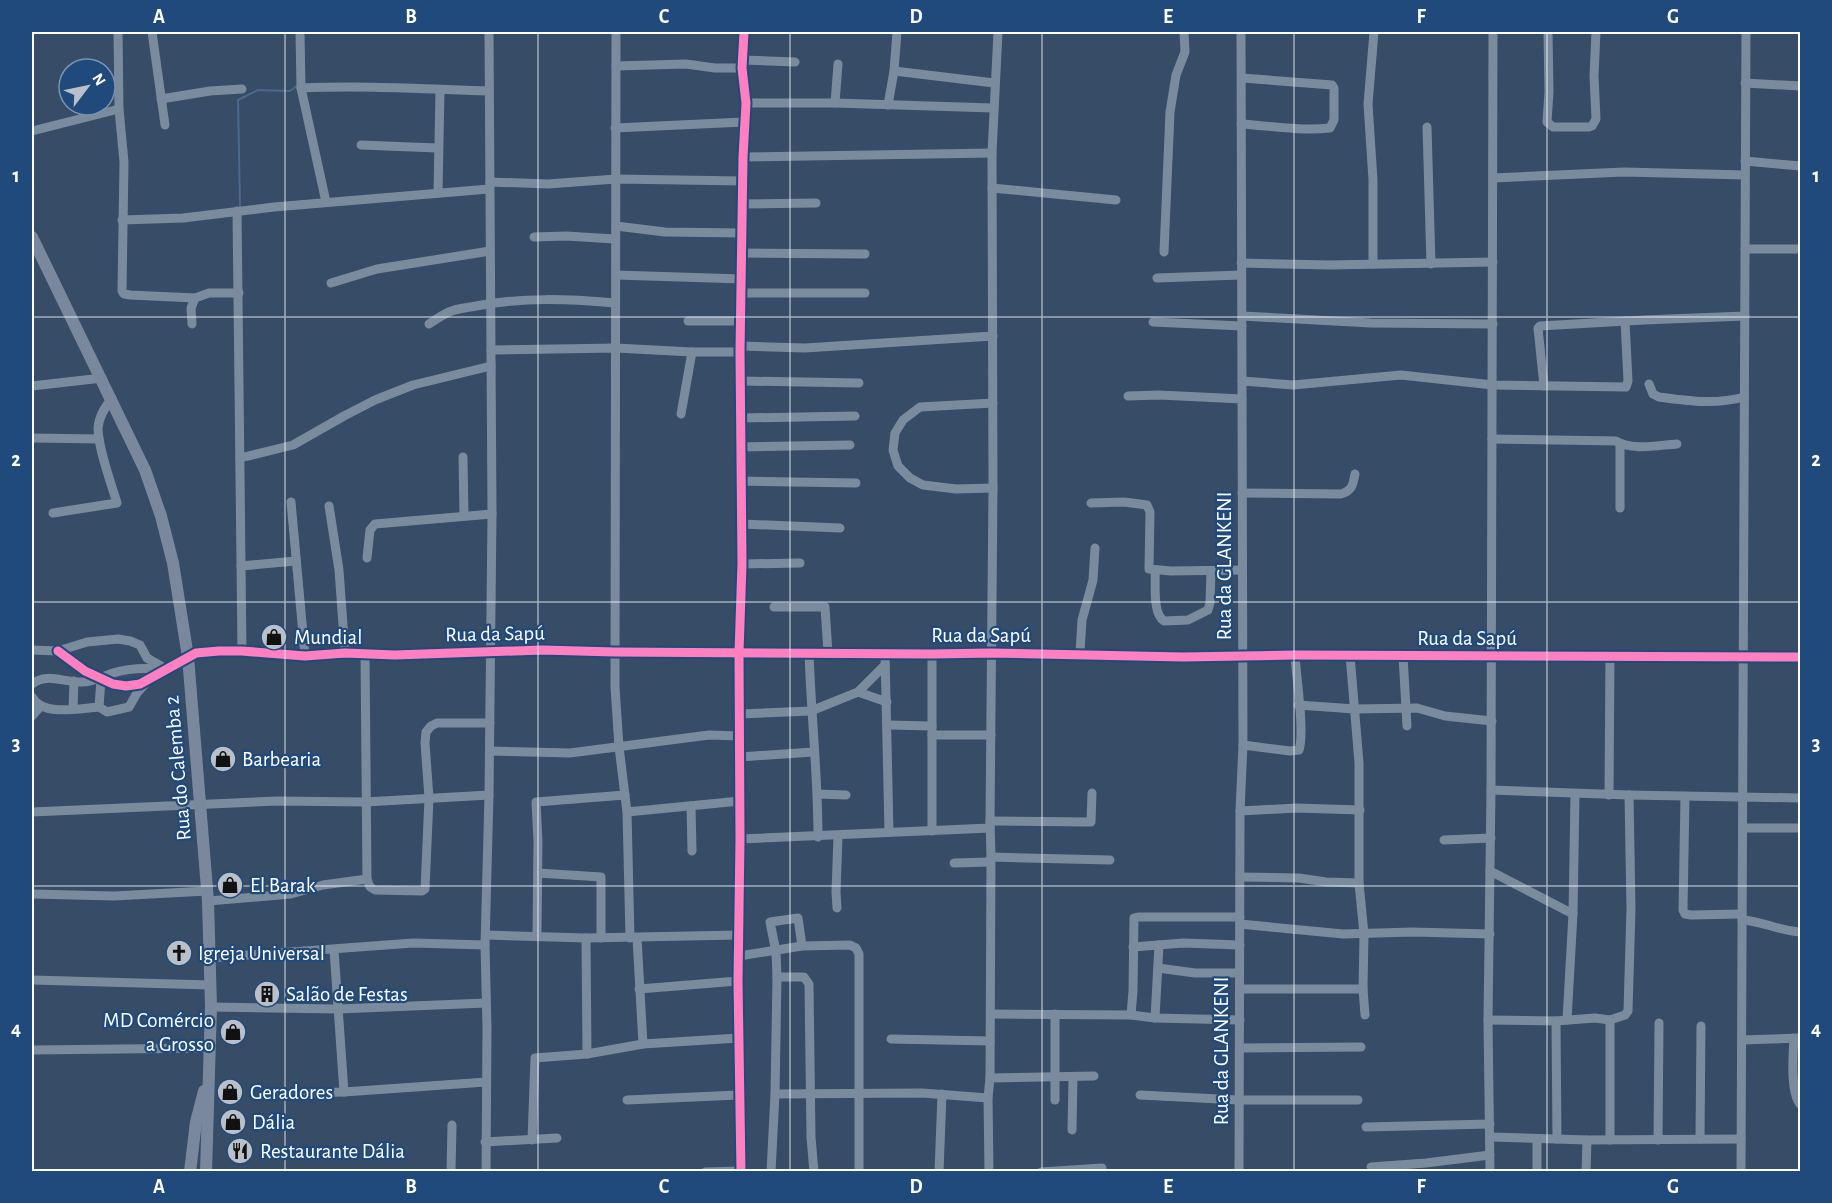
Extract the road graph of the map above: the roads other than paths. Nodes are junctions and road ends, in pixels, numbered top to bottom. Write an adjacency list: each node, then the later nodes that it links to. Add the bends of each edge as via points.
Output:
1 (118, 32): 34 (street)
2 (152, 32): 29 (street)
3 (300, 32): 25 (street)
4 (489, 32): 28 (street)
5 (616, 32): 19 (street)
6 (744, 32): 17 (street)
7 (897, 32): 20 (street)
8 (998, 32): 22 (street)
9 (1184, 32): 68 (street, via 1185,52 1176,75 1170,112)
10 (1241, 32): 21 (street, Rua da GLANKENI)
11 (1374, 32): 73 (street, via 1368,104)
12 (1493, 32): 48 (street)
13 (1548, 32): 14 (street, via 1547,122 1553,127 1589,127 1596,119)
14 (1596, 32)
15 (1746, 32): 23 (street)
16 (795, 62): 17 (street)
17 (743, 64): 19 (street, via 715,68 686,64); 30 (street)
18 (838, 64): 31 (street)
19 (616, 66): 39 (street)
20 (894, 70): 22 (street); 32 (street)
21 (1242, 78): 36 (street, Rua da GLANKENI); 36 (street, via 1332,86 1334,120 1330,128)
22 (994, 83): 33 (street)
23 (1745, 83): 24 (street); 45 (street)
24 (1800, 86)
25 (301, 88): 27 (street); 55 (street)
26 (242, 89): 29 (street)
27 (440, 90): 28 (street); 42 (street)
28 (489, 91): 51 (street)
29 (161, 99): 37 (street)
30 (746, 103): 31 (street); 35 (street)
31 (835, 103): 32 (street)
32 (888, 105): 33 (street)
33 (993, 108): 43 (street)
34 (119, 109): 40 (street); 59 (street, via 124,162)
35 (744, 122): 39 (street); 44 (street)
36 (1241, 124): 72 (street, Rua da GLANKENI)
37 (165, 125)
38 (1427, 127): 74 (street)
39 (615, 128): 49 (street)
40 (32, 131)
41 (362, 145): 42 (street)
42 (437, 148): 53 (street)
43 (992, 153): 44 (street); 52 (street)
44 (743, 157): 50 (street)
45 (1745, 161): 46 (street); 47 (street)
46 (1800, 166)
47 (1745, 175): 48 (street, via 1645,172); 65 (street)
48 (1493, 178): 71 (street)
49 (616, 179): 50 (street); 51 (street); 60 (street)
50 (743, 181): 57 (street)
51 (489, 185): 53 (street); 67 (street)
52 (992, 188): 54 (street); 95 (street)
53 (438, 193): 55 (street)
54 (1116, 200)
55 (327, 202): 58 (street)
56 (816, 203): 57 (street)
57 (742, 204): 61 (street)
58 (237, 211): 59 (street); 80 (street)
59 (122, 220): 83 (street, via 124,294)
60 (616, 226): 61 (street, via 665,232); 64 (street)
61 (742, 233): 69 (street)
62 (32, 237): 101 (main road, Rua do Calemba 2)
63 (534, 237): 64 (street)
64 (615, 239): 75 (street)
65 (1745, 249): 66 (street); 86 (street)
66 (1800, 249)
67 (490, 251): 79 (street, via 377,269); 84 (street)
68 (1164, 252)
69 (742, 253): 70 (street); 78 (street)
70 (865, 254)
71 (1493, 262): 74 (street); 94 (street)
72 (1242, 263): 73 (street); 76 (street, Rua da GLANKENI)
73 (1373, 264): 74 (street)
74 (1431, 264)
75 (616, 275): 78 (street); 85 (street)
76 (1242, 275): 77 (street); 89 (street, Rua da GLANKENI)
77 (1157, 278)
78 (742, 279): 81 (street)
79 (331, 283)
80 (239, 293): 83 (street, via 209,293); 125 (street)
81 (742, 293): 82 (street); 88 (street)
82 (865, 293)
83 (195, 298): 92 (street)
84 (491, 303): 85 (street, via 567,299); 93 (street, via 460,308); 98 (street)
85 (615, 303): 96 (street)
86 (1744, 316): 90 (street); 110 (street)
87 (688, 321): 88 (street)
88 (741, 321): 97 (street)
89 (1242, 321): 91 (street); 94 (street); 103 (street, Rua da GLANKENI)
90 (1625, 321): 108 (street, via 1540,326); 108 (street, via 1626,387)
91 (1153, 322)
92 (192, 324)
93 (429, 324)
94 (1493, 324): 106 (street)
95 (993, 336): 97 (street); 113 (street)
96 (616, 348): 98 (street); 99 (street); 154 (street)
97 (741, 349): 99 (street); 102 (street)
98 (491, 350): 100 (street)
99 (692, 352): 114 (street)
100 (491, 366): 125 (street, via 412,385 364,405 293,445); 136 (street)
101 (102, 378): 107 (street); 111 (main road, Rua do Calemba 2)
102 (741, 381): 104 (street); 116 (street)
103 (1242, 381): 106 (street, via 1293,385 1401,375); 112 (street, Rua da GLANKENI)
104 (859, 383)
105 (1649, 384): 110 (street, via 1659,397 1710,403)
106 (1493, 385): 108 (street); 119 (street)
107 (32, 386)
108 (1544, 386)
109 (1128, 396): 112 (street)
110 (1744, 397): 171 (street)
111 (111, 398): 118 (street, via 100,416); 172 (main road, Rua do Calemba 2, via 146,470 161,516)
112 (1242, 399): 130 (street, Rua da GLANKENI)
113 (993, 403): 129 (street); 129 (street, via 920,407 903,420 895,433 893,450 898,466 923,485)
114 (681, 414)
115 (855, 416): 116 (street)
116 (741, 418): 123 (street)
117 (32, 438): 118 (street)
118 (99, 439): 135 (street, via 117,503)
119 (1492, 439): 120 (street); 169 (street)
120 (1620, 444): 121 (street); 134 (street)
121 (1677, 444)
122 (850, 446): 123 (street)
123 (741, 447): 127 (street)
124 (463, 457): 137 (street)
125 (240, 458): 145 (street)
126 (1355, 474): 130 (street, via 1352,488 1341,494)
127 (740, 482): 128 (street); 138 (street)
128 (856, 483)
129 (993, 488): 157 (street)
130 (1242, 493): 148 (street, Rua da GLANKENI)
131 (291, 502): 142 (street)
132 (1091, 503): 146 (street, via 1148,505 1147,567)
133 (329, 506): 158 (street, via 339,570)
134 (1620, 508)
135 (53, 513)
136 (492, 514): 137 (street); 153 (street)
137 (464, 516): 141 (street, via 375,524 370,530)
138 (742, 524): 139 (street); 144 (street)
139 (840, 528)
140 (1095, 548): 161 (street)
141 (367, 558)
142 (296, 561): 145 (street); 166 (street)
143 (800, 563): 144 (street)
144 (742, 564): 155 (street)
145 (241, 566): 152 (street)
146 (1155, 570): 147 (street); 147 (street, via 1156,603 1164,621 1188,620 1208,610)
147 (1210, 570): 148 (street)
148 (1242, 570): 167 (street, Rua da GLANKENI)
149 (774, 608): 159 (street, via 825,607)
150 (32, 650): 151 (street)
151 (58, 651): 175 (street, via 80,643 130,640 140,645); 177 (street)
152 (242, 651): 166 (street, Rua da Sapú); 172 (street, Rua da Sapú, via 196,653)
153 (490, 651): 154 (street, Rua da Sapú); 162 (street, Rua da Sapú); 193 (street)
154 (615, 652): 155 (street, Rua da Sapú); 200 (street)
155 (739, 652): 156 (street, Rua da Sapú); 190 (street)
156 (809, 652): 159 (street, Rua da Sapú); 189 (street)
157 (992, 652): 161 (street, Rua da Sapú); 163 (street, Rua da Sapú); 197 (street)
158 (345, 653): 162 (street, Rua da Sapú); 166 (street, Rua da Sapú)
159 (828, 653): 160 (street, Rua da Sapú)
160 (885, 653): 163 (street, Rua da Sapú); 174 (street)
161 (1080, 653): 167 (street, Rua da Sapú)
162 (364, 654): 218 (street)
163 (932, 654): 196 (street)
164 (1295, 655): 165 (street, Rua da Sapú); 167 (street, Rua da Sapú); 183 (street)
165 (1350, 655): 168 (street, Rua da Sapú); 188 (street)
166 (305, 656)
167 (1242, 656): 199 (street, Rua da GLANKENI)
168 (1403, 656): 169 (street, Rua da Sapú); 186 (street)
169 (1492, 656): 170 (street, Rua da Sapú); 192 (street)
170 (1610, 656): 171 (street, Rua da Sapú); 211 (street)
171 (1743, 656): 173 (street, Rua da Sapú); 214 (street)
172 (188, 657): 176 (street, Rua da Sapú); 219 (main road, Rua do Calemba 2)
173 (1800, 657)
174 (885, 665): 180 (street); 182 (street)
175 (148, 668): 176 (street, Rua da Sapú); 176 (street); 177 (street, via 112,673); 177 (street, via 140,684 126,686); 185 (street, via 129,708 107,712)
176 (166, 669)
177 (101, 679): 178 (street); 185 (street)
178 (74, 681): 179 (street, via 45,678); 187 (street)
179 (32, 682)
180 (858, 692): 182 (street); 189 (street)
181 (32, 697): 184 (street)
182 (887, 702): 194 (street)
183 (1298, 705): 188 (street); 199 (street, via 1301,745 1297,752)
184 (41, 706): 187 (street); 191 (street)
185 (99, 707): 187 (street)
186 (1406, 707): 188 (street); 192 (street); 195 (street)
187 (73, 708)
188 (1354, 709): 221 (street)
189 (811, 711): 190 (street); 202 (street)
190 (740, 714): 198 (street)
191 (32, 716)
192 (1492, 721): 204 (street)
193 (490, 723): 201 (street); 215 (street, via 437,723 426,732)
194 (888, 725): 196 (street); 229 (street)
195 (1407, 726)
196 (932, 731): 197 (street); 228 (street)
197 (991, 735): 225 (street)
198 (740, 736): 200 (street, via 709,735); 203 (street)
199 (1242, 745): 222 (street, Rua da GLANKENI)
200 (619, 747): 201 (street, via 570,753); 209 (street)
201 (490, 751): 208 (street)
202 (813, 752): 203 (street); 206 (street)
203 (740, 758): 217 (street)
204 (1491, 790): 207 (street); 232 (street)
205 (1092, 793): 225 (street, via 1090,822)
206 (818, 794): 210 (street); 231 (street)
207 (1575, 794): 211 (street); 247 (street)
208 (489, 795): 215 (street); 258 (street)
209 (625, 795): 223 (street); 240 (street, via 536,802)
210 (846, 795)
211 (1609, 795): 212 (street)
212 (1629, 795): 213 (street); 287 (street, via 1630,1003 1625,1016)
213 (1685, 797): 214 (street); 248 (street, via 1683,910 1691,915)
214 (1743, 797): 216 (street); 226 (street)
215 (429, 798): 218 (street); 242 (street, via 425,889 375,890)
216 (1800, 798)
217 (740, 801): 220 (street); 233 (street)
218 (365, 802): 219 (street); 242 (street)
219 (201, 805): 224 (street); 245 (main road, Rua do Calemba 2)
220 (692, 806): 223 (street); 235 (street)
221 (1360, 810): 222 (street); 243 (street)
222 (1240, 811): 241 (street, Rua da GLANKENI)
223 (627, 812): 257 (street)
224 (32, 813)
225 (990, 824): 228 (street); 236 (street)
226 (1743, 828): 227 (street); 248 (street)
227 (1800, 828)
228 (932, 831): 229 (street)
229 (889, 832): 230 (street)
230 (838, 836): 231 (street); 246 (street)
231 (818, 837): 233 (street)
232 (1491, 838): 234 (street); 239 (street)
233 (740, 839): 253 (street)
234 (1444, 840)
235 (692, 851)
236 (991, 860): 237 (street); 238 (street); 279 (street)
237 (1110, 860)
238 (954, 863)
239 (1490, 871): 247 (street); 252 (street)
240 (538, 873): 254 (street); 256 (street, via 600,877)
241 (1240, 877): 243 (street); 249 (street, Rua da GLANKENI)
242 (367, 879): 245 (street, via 291,894)
243 (1359, 883): 251 (street)
244 (32, 894): 245 (street)
245 (208, 896): 266 (main road, Rua do Calemba 2)
246 (837, 909)
247 (1573, 914): 286 (street)
248 (1742, 917): 250 (street); 294 (street)
249 (1240, 921): 251 (street); 260 (street, Rua da GLANKENI); 262 (street, via 1136,917)
250 (1800, 932)
251 (1364, 934): 252 (street); 275 (street)
252 (1490, 934): 285 (street)
253 (739, 935): 257 (street); 265 (street)
254 (537, 936): 255 (street); 258 (street)
255 (586, 938): 256 (street); 301 (street)
256 (601, 938): 257 (street)
257 (633, 938): 273 (street)
258 (485, 940): 263 (street); 276 (street)
259 (1159, 945): 260 (street); 262 (street); 267 (street)
260 (1240, 945): 268 (street, Rua da GLANKENI)
261 (802, 946): 264 (street); 264 (street, via 798,918 772,921 769,925); 309 (street, via 850,945 860,954)
262 (1133, 947): 281 (street)
263 (334, 950): 266 (street); 278 (street)
264 (776, 952): 265 (street); 269 (street)
265 (739, 956): 271 (street)
266 (210, 958): 272 (main road, Rua do Calemba 2)
267 (1158, 968): 268 (street); 283 (street)
268 (1239, 973): 274 (street, Rua da GLANKENI)
269 (777, 977): 311 (street); 312 (street, via 804,977 809,984)
270 (32, 980): 272 (street)
271 (738, 981): 273 (street); 291 (street)
272 (210, 984): 277 (main road, Rua do Calemba 2)
273 (639, 989): 296 (street)
274 (1240, 989): 275 (street); 284 (street, Rua da GLANKENI)
275 (1363, 989): 282 (street)
276 (486, 1003): 278 (street); 307 (street)
277 (211, 1007): 278 (street); 298 (main road, Rua do Calemba 2)
278 (338, 1009): 308 (street)
279 (991, 1014): 280 (street); 295 (street)
280 (1055, 1014): 281 (street); 304 (street)
281 (1131, 1015): 283 (street)
282 (1365, 1015)
283 (1155, 1018): 284 (street)
284 (1239, 1020): 299 (street, Rua da GLANKENI)
285 (1488, 1020): 288 (street); 322 (street)
286 (1567, 1020): 287 (street); 288 (street)
287 (1610, 1020): 334 (street)
288 (1556, 1021): 329 (street)
289 (1659, 1023): 335 (street)
290 (1701, 1026): 330 (street)
291 (739, 1038): 296 (street); 314 (street)
292 (1797, 1038): 294 (street); 321 (street, via 1792,1056 1795,1095)
293 (891, 1039): 295 (street)
294 (1742, 1040): 331 (street)
295 (990, 1041): 306 (street)
296 (643, 1044): 301 (street)
297 (1361, 1047): 299 (street)
298 (210, 1048): 300 (street); 302 (main road, Rua do Calemba 2)
299 (1240, 1048): 319 (street, Rua da GLANKENI)
300 (32, 1050)
301 (586, 1054): 332 (street, via 535,1058)
302 (208, 1076): 341 (main road, Rua do Calemba 2, via 196,1122); 342 (main road, Rua do Calemba 2)
303 (1094, 1076): 305 (street)
304 (1054, 1077): 305 (street); 306 (street); 318 (street)
305 (1073, 1077): 325 (street)
306 (990, 1078): 316 (street)
307 (486, 1082): 308 (street); 336 (street)
308 (344, 1092): 310 (street)
309 (860, 1093): 312 (street); 313 (street); 348 (street)
310 (276, 1094)
311 (776, 1094): 312 (street); 346 (street)
312 (812, 1094): 347 (street)
313 (942, 1094): 316 (street); 349 (street)
314 (738, 1095): 317 (street); 340 (street)
315 (1140, 1095): 319 (street)
316 (988, 1098): 350 (street)
317 (627, 1100)
318 (1055, 1100)
319 (1239, 1100): 320 (street); 352 (street, Rua da GLANKENI)
320 (1358, 1100)
321 (1800, 1104)
322 (1490, 1124): 324 (street); 326 (street)
323 (452, 1125): 343 (street)
324 (1366, 1127)
325 (1072, 1130)
326 (1490, 1137): 328 (street); 337 (street)
327 (556, 1138): 332 (street)
328 (1537, 1139): 329 (street); 354 (street)
329 (1557, 1139): 333 (street)
330 (1701, 1139): 331 (street); 335 (street)
331 (1741, 1139): 356 (street)
332 (532, 1140): 336 (street)
333 (1587, 1140): 334 (street); 355 (street)
334 (1610, 1140): 335 (street)
335 (1658, 1140)
336 (485, 1142): 344 (street)
337 (1490, 1155): 338 (street); 353 (street)
338 (1371, 1167)
339 (1102, 1168): 351 (street)
340 (741, 1171): 345 (street)
341 (190, 1172)
342 (206, 1172)
343 (451, 1172)
344 (486, 1172)
345 (705, 1172)
346 (771, 1172)
347 (814, 1172)
348 (859, 1172)
349 (939, 1172)
350 (989, 1172)
351 (1041, 1172)
352 (1239, 1172)
353 (1490, 1172)
354 (1537, 1172)
355 (1586, 1172)
356 (1741, 1172)

